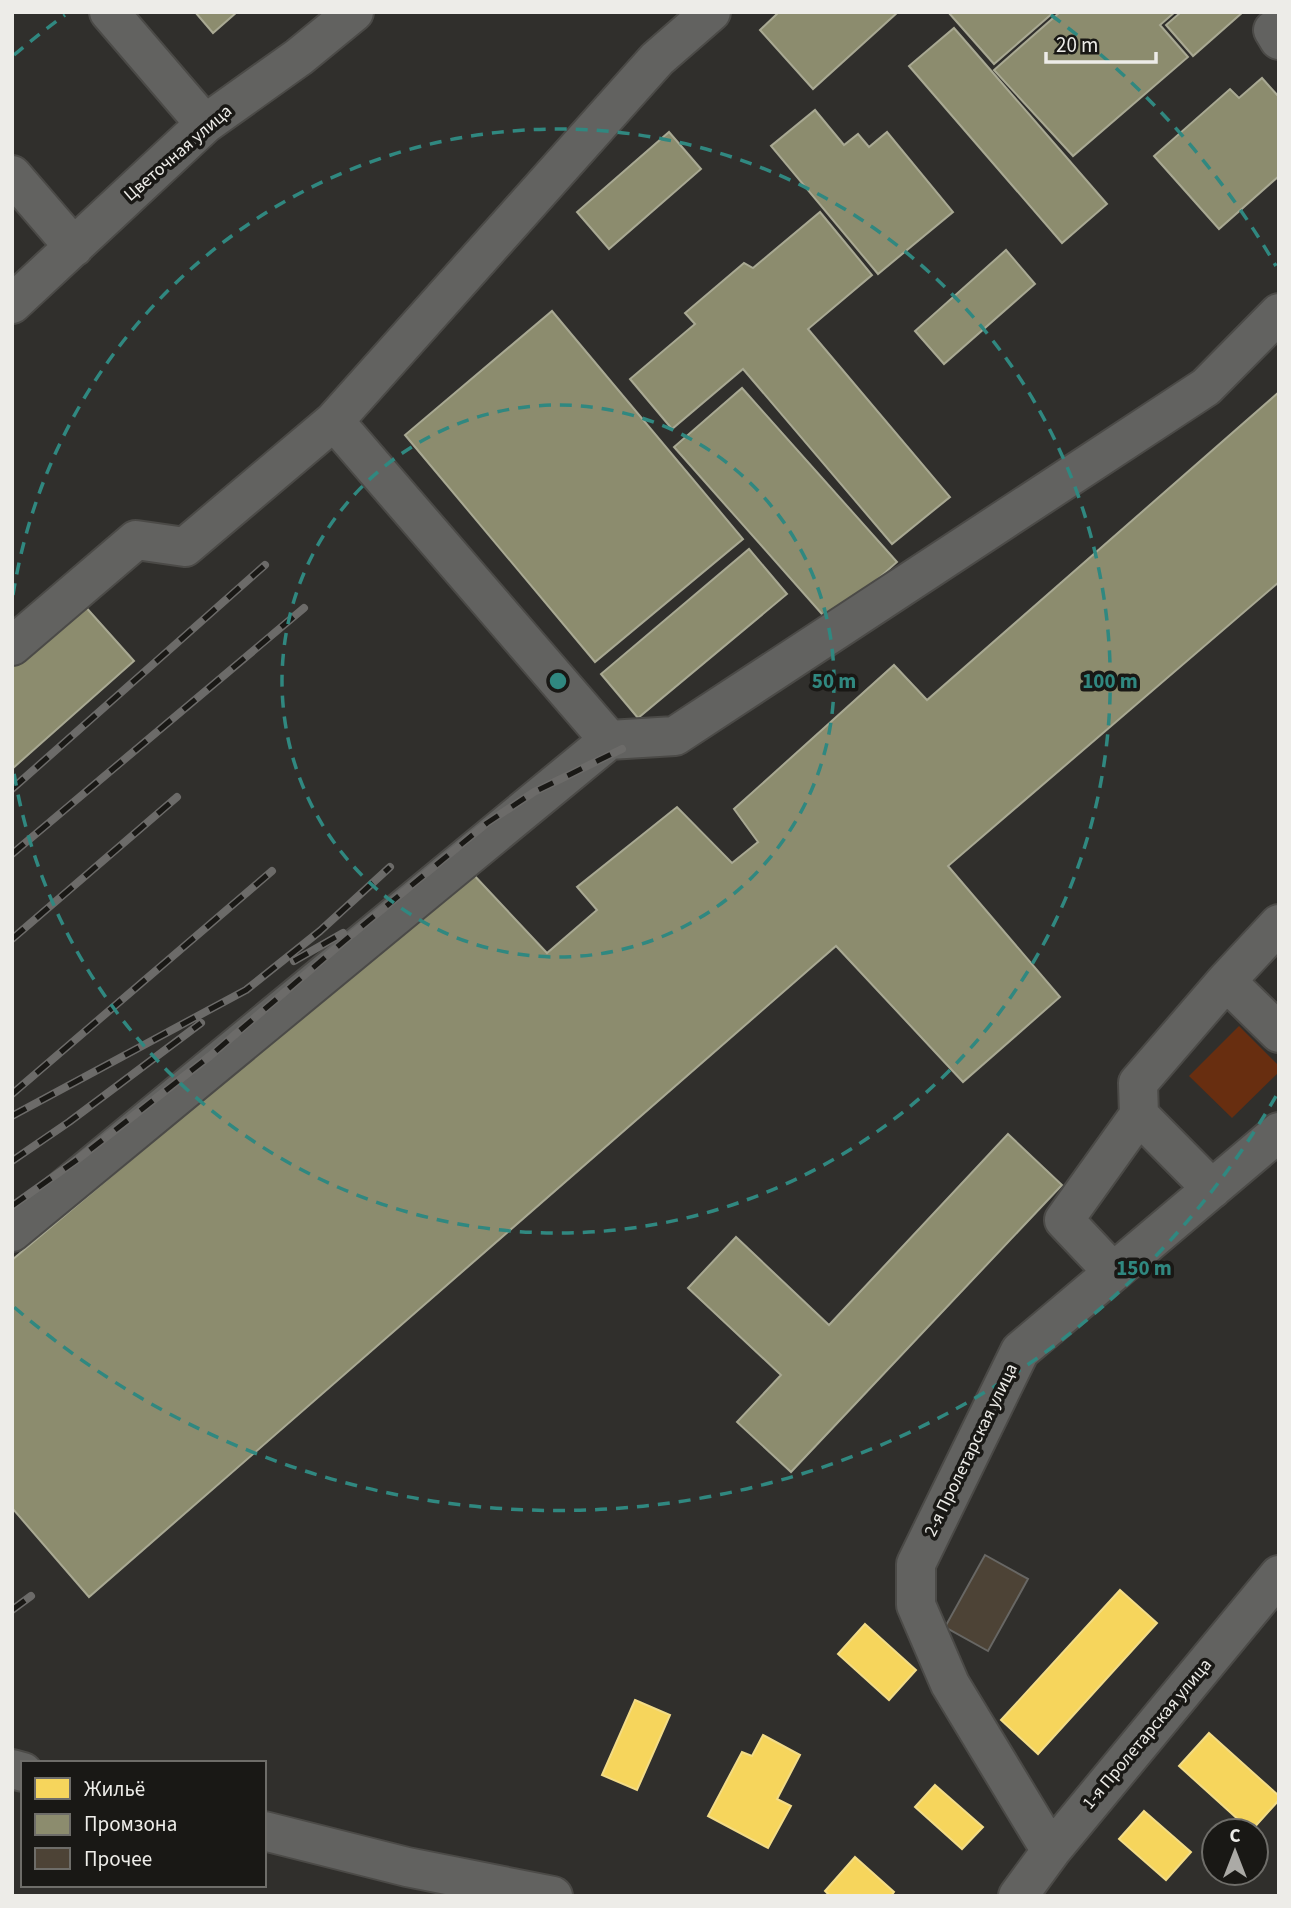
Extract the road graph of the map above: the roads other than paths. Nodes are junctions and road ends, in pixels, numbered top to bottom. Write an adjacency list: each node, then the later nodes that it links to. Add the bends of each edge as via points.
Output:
1 (109, 12): 4 (street)
2 (354, 12): 4 (street, Цветочная улица)
3 (710, 12): 9 (street, via 657,59)
4 (205, 124): 6 (street, Цветочная улица)
5 (12, 175): 6 (street)
6 (74, 247): 7 (street, Цветочная улица)
7 (12, 304)
8 (1279, 313): 11 (street, via 1206,387 675,736)
9 (334, 421): 10 (street, via 185,547 136,540); 11 (street)
10 (12, 646)
11 (609, 740): 18 (street)
12 (1279, 924): 13 (street)
13 (1226, 981): 14 (street); 15 (street, via 1138,1083)
14 (1279, 1033)
15 (1139, 1115): 17 (street); 19 (street, via 1064,1220)
16 (1279, 1132): 17 (street, 2-я Пролетарская улица)
17 (1212, 1189): 19 (street, 2-я Пролетарская улица)
18 (12, 1232)
19 (1113, 1272): 22 (street, 2-я Пролетарская улица, via 1020,1351 916,1564 916,1605 950,1684)
20 (1279, 1575): 22 (street, 1-я Пролетарская улица)
21 (266, 1832): 23 (street, via 407,1867)
22 (1051, 1851): 24 (street, 1-я Пролетарская улица)
23 (553, 1896)
24 (1018, 1896)

